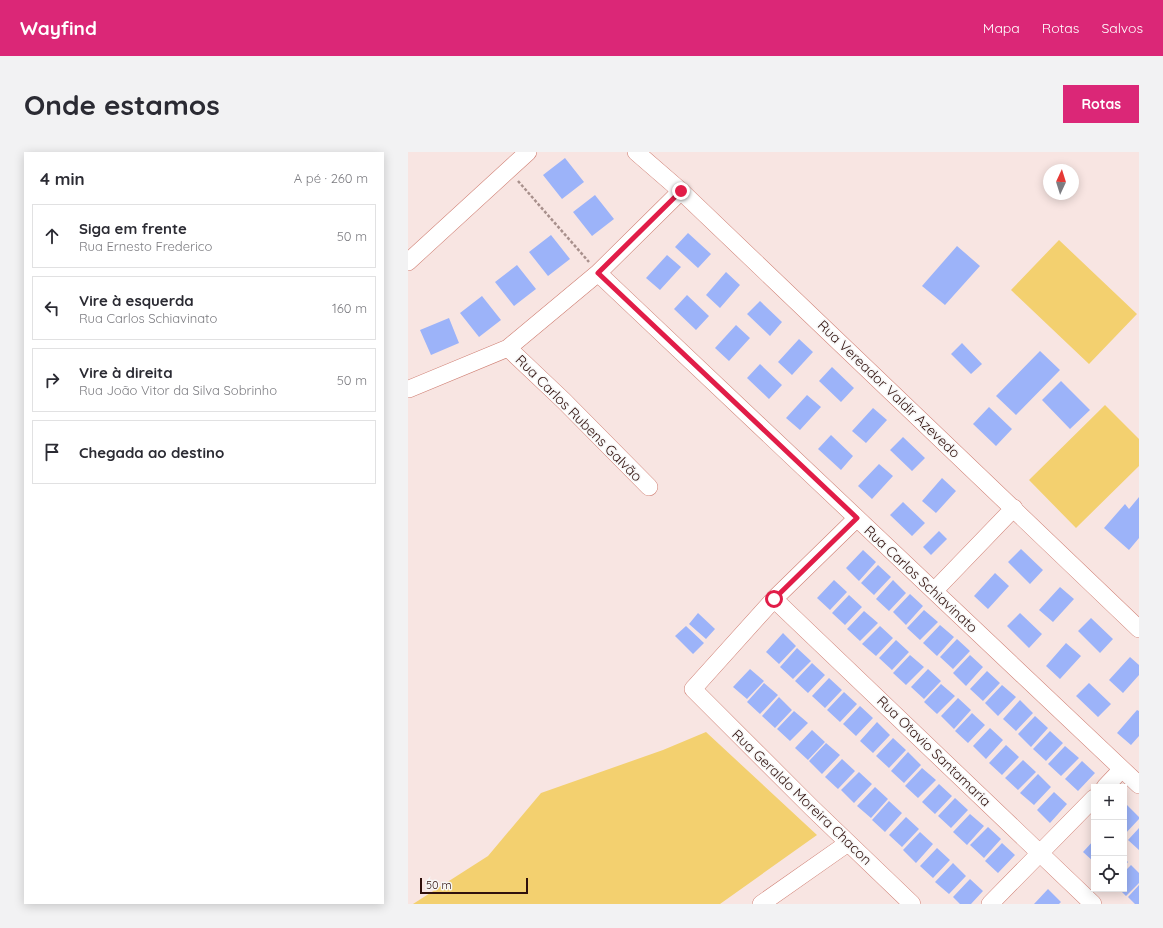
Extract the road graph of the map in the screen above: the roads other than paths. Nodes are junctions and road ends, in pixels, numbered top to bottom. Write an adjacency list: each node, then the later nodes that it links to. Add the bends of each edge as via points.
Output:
1 (528, 152): 4 (street)
2 (636, 152): 3 (street, Rua Vereador Valdir Azevedo)
3 (681, 191): 5 (street); 9 (street, Rua Vereador Valdir Azevedo)
4 (408, 262)
5 (598, 273): 6 (street); 10 (street, Rua Carlos Schiavinato)
6 (508, 348): 7 (street); 8 (street, Rua Carlos Rubens Galvão)
7 (409, 389)
8 (650, 487)
9 (1014, 508): 11 (street); 13 (street, Rua Vereador Valdir Azevedo)
10 (857, 518): 11 (street, Rua Carlos Schiavinato); 12 (street)
11 (934, 591): 14 (street, Rua Carlos Schiavinato)
12 (774, 599): 18 (street, Rua Geraldo Moreira Chacon, via 693,689); 19 (street, Rua Otavio Santamaria)
13 (1139, 629)
14 (1122, 769): 15 (street); 16 (street, Rua Carlos Schiavinato)
15 (1108, 784)
16 (1139, 785)
17 (1091, 801): 19 (street)
18 (848, 843): 20 (street); 21 (street, Rua Geraldo Moreira Chacon)
19 (1040, 853): 22 (street); 23 (street, Rua Otavio Santamaria)
20 (761, 904)
21 (912, 904)
22 (990, 904)
23 (1094, 904)

